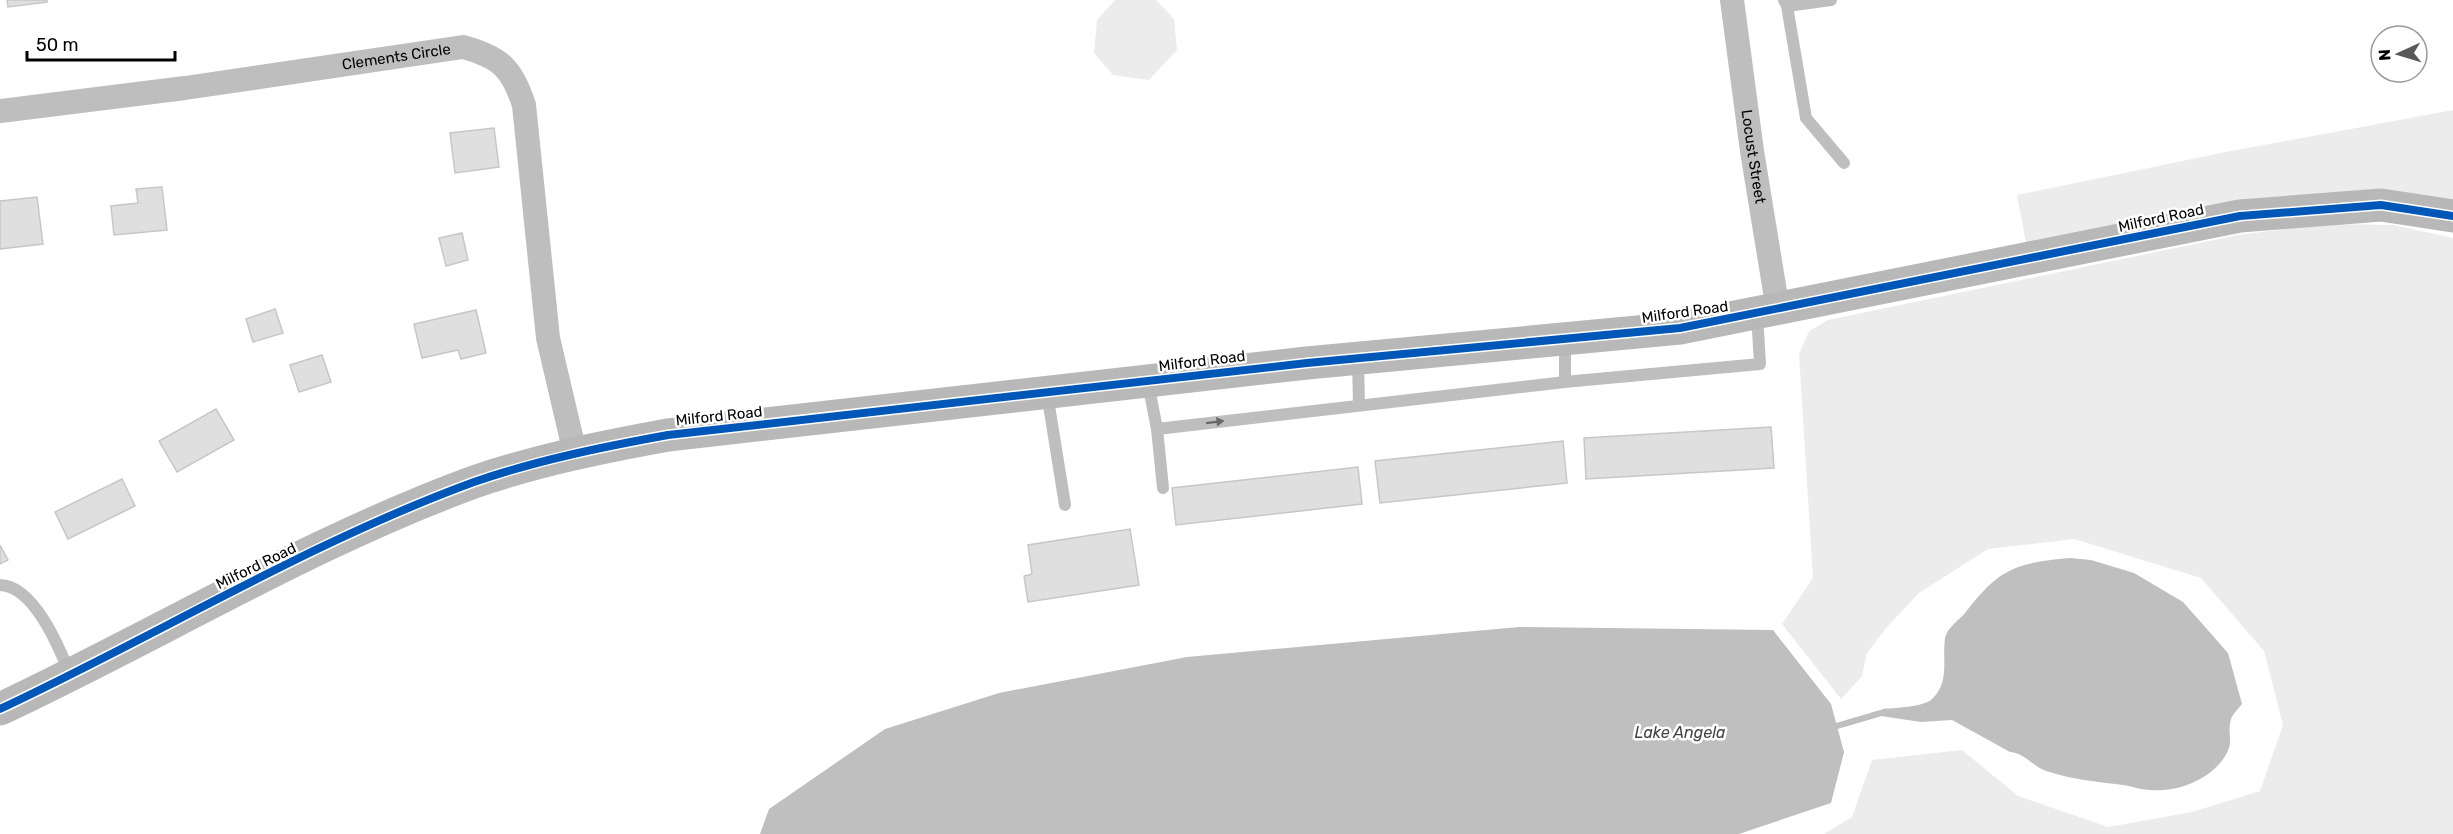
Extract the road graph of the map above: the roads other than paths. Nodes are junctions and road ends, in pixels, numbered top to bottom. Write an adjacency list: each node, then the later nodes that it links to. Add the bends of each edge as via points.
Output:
1 (1732, 0): 7 (street, Locust Street)
2 (1831, 0): 3 (lane)
3 (1785, 3): 5 (lane, via 1806,118)
4 (0, 111): 15 (street, Clements Circle, via 463,47 497,59 517,84 524,105 548,338)
5 (1844, 163)
6 (2453, 216): 7 (street, Milford Road, via 2381,205 2240,216)
7 (1768, 312): 8 (street, Milford Road, via 1680,328); 11 (lane, via 1760,364)
8 (1565, 339): 9 (street, Milford Road); 11 (lane)
9 (1358, 358): 10 (street, Milford Road); 13 (lane)
10 (1147, 381): 12 (street, Milford Road); 14 (lane)
11 (1564, 382): 13 (lane)
12 (1047, 392): 15 (street, Milford Road, via 668,435); 17 (lane)
13 (1359, 405): 14 (lane, one-way to 13)
14 (1157, 429): 16 (lane)
15 (575, 453): 19 (street, Milford Road, via 475,482 390,516)
16 (1163, 489)
17 (1065, 505)
18 (0, 585): 19 (lane, via 26,597 51,630)
19 (71, 675): 20 (street, Milford Road)
20 (0, 709)

